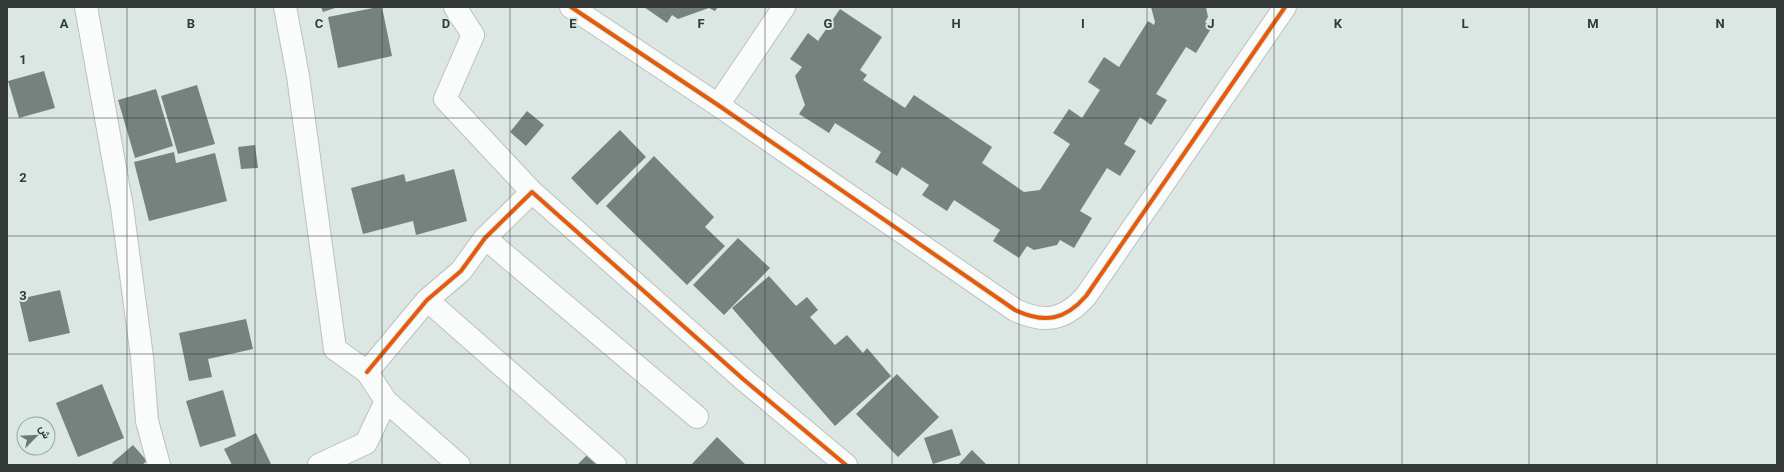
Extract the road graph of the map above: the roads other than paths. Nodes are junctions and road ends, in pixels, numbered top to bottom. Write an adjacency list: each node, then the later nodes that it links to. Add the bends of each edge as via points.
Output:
1 (86, 7): 14 (street, via 122,207 142,357 147,421)
2 (285, 7): 11 (street, via 298,76 335,350)
3 (455, 7): 8 (street, via 473,35 446,99)
4 (571, 7): 7 (street)
5 (784, 7): 7 (street)
6 (1285, 7): 7 (street, via 1086,296 1076,308 1062,316 1030,317 1015,310)
7 (718, 105)
8 (532, 192): 9 (street); 18 (street, via 743,379)
9 (485, 238): 10 (street, via 461,271); 13 (street)
10 (427, 300): 11 (street); 17 (street)
11 (367, 372): 12 (street)
12 (386, 401): 15 (street, via 366,443); 16 (street)
13 (697, 417)
14 (159, 465)
15 (319, 465)
16 (459, 465)
17 (615, 465)
18 (846, 465)

